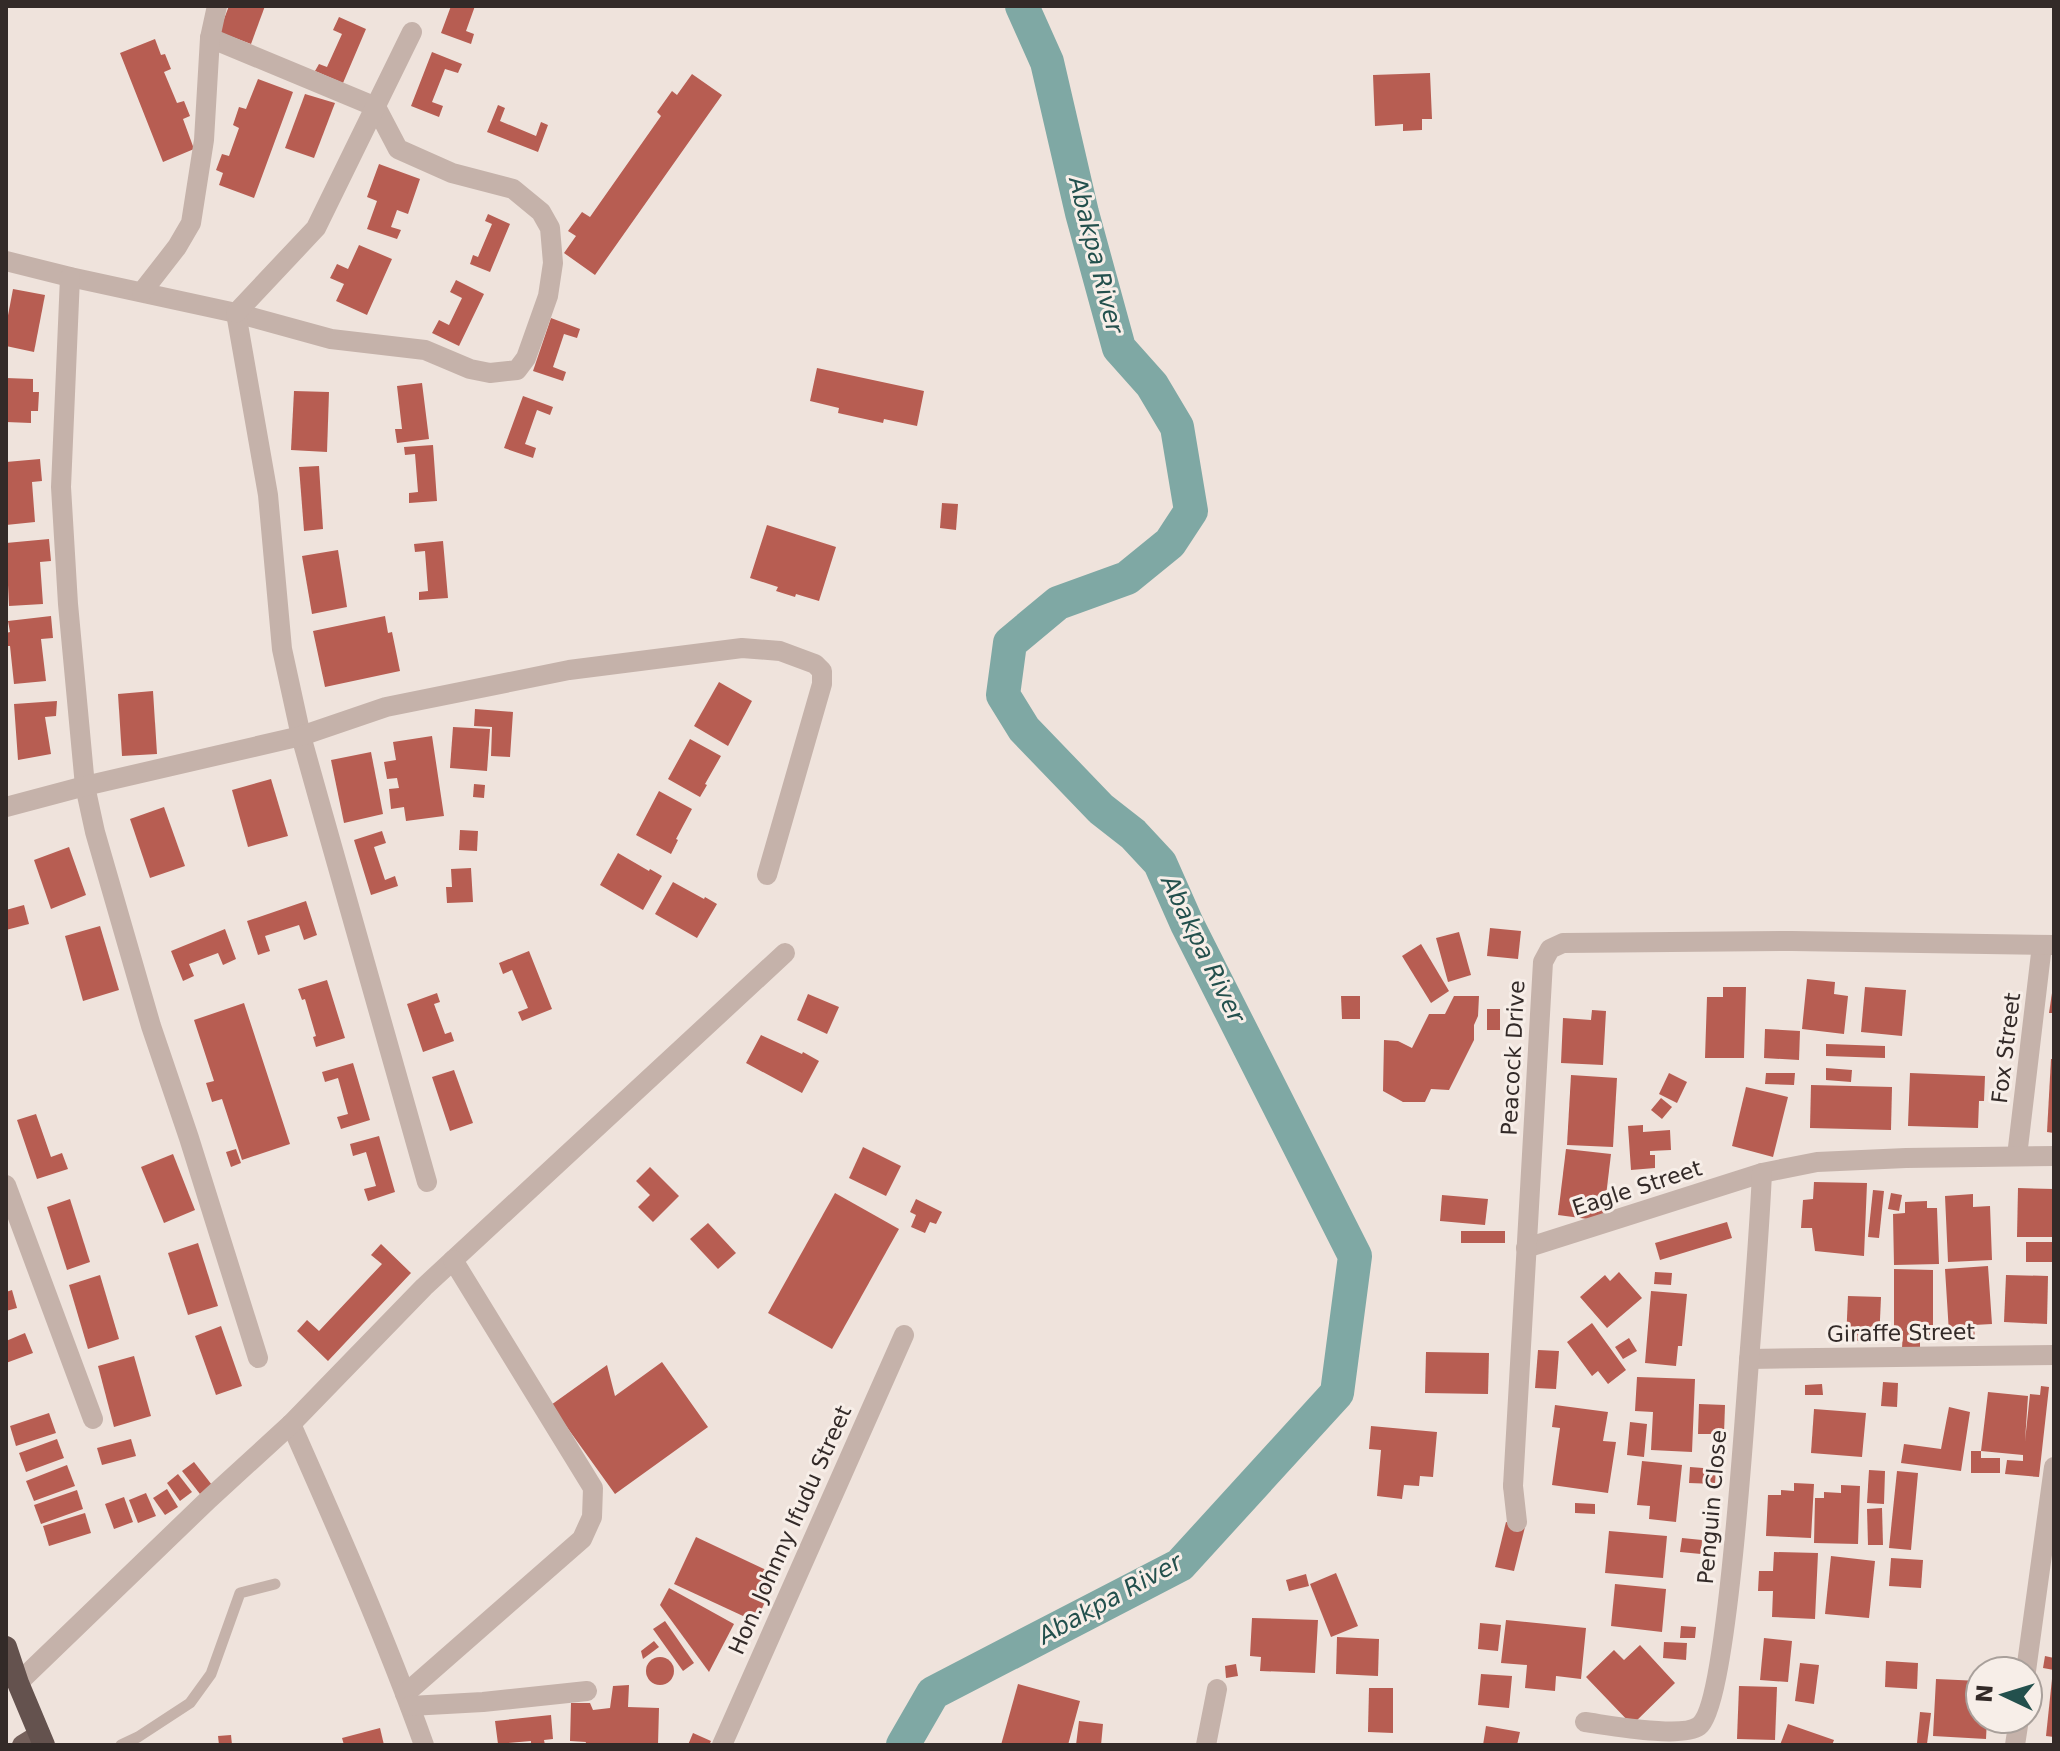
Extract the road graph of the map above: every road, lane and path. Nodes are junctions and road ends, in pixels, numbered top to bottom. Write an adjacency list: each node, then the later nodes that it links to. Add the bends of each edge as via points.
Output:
1 (217, 6): 3 (street)
2 (412, 32): 4 (street)
3 (210, 38): 4 (street); 7 (street, via 204,140 191,223)
4 (376, 107): 8 (street, via 316,228); 8 (street, via 398,149 452,173 513,189 541,212 550,228 553,263 548,296 526,358 517,370 490,373 425,350 331,339)
5 (6, 261): 6 (street)
6 (70, 277): 7 (street); 10 (street, via 61,487)
7 (142, 292): 8 (street)
8 (236, 313): 9 (street, via 268,495 282,649)
9 (301, 736): 10 (street); 12 (street, via 386,707 569,670 742,648 780,651 815,664 822,671 822,684); 18 (street)
10 (85, 786): 11 (street); 24 (street, via 151,1026)
11 (6, 807)
12 (767, 875)
13 (2048, 945): 15 (street, Fox Street); 20 (street, Peacock Drive, via 1777,941 1563,943 1550,949 1543,962)
14 (785, 953): 21 (street)
15 (2017, 1156): 16 (street, Eagle Street); 17 (street, Eagle Street, via 1817,1162)
16 (2054, 1156)
17 (1762, 1173): 20 (street, Eagle Street); 25 (street, Penguin Close)
18 (427, 1182)
19 (6, 1185): 26 (street)
20 (1526, 1248): 29 (street, Peacock Drive, via 1513,1486)
21 (453, 1260): 27 (street); 36 (street, via 593,1488 592,1517 582,1539)
22 (904, 1335): 41 (street, Hon. Johnny Ifudu Street)
23 (2054, 1355): 25 (street, Giraffe Street)
24 (258, 1358)
25 (1749, 1359): 37 (street, Penguin Close, via 1723,1637 1705,1720 1691,1730)
26 (93, 1419)
27 (291, 1424): 34 (street); 36 (street)
28 (2054, 1467): 32 (street)
29 (1517, 1522)
30 (275, 1584): 39 (lane, via 240,1593 211,1674 190,1703)
31 (6, 1647): 34 (highway)
32 (2028, 1655)
33 (1217, 1689): 42 (street)
34 (12, 1690): 38 (highway)
35 (587, 1691): 36 (street, via 483,1702)
36 (407, 1700): 40 (street)
37 (1585, 1722)
38 (35, 1741)
39 (121, 1745)
40 (424, 1745)
41 (722, 1745)
42 (1206, 1745)

